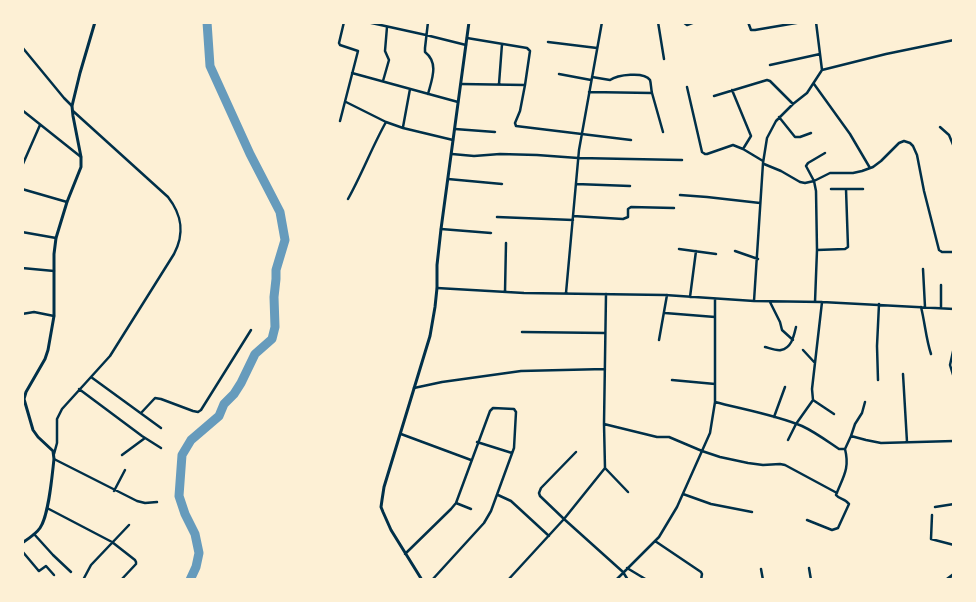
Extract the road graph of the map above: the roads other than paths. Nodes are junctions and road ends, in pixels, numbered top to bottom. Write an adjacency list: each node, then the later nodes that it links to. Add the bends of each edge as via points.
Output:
1 (95, 22): 45 (street)
2 (344, 22): 27 (street, via 339,43 358,51)
3 (367, 22): 13 (street)
4 (428, 22): 15 (street)
5 (469, 22): 16 (street)
6 (602, 22): 22 (street)
7 (658, 22): 24 (street)
8 (683, 22): 9 (street, via 687,25)
9 (696, 22)
10 (748, 22): 11 (street, via 753,30)
11 (802, 22)
12 (816, 22): 23 (street)
13 (379, 24): 14 (street)
14 (387, 27): 15 (street); 30 (street, via 385,51 389,60)
15 (426, 35): 20 (street); 40 (street, via 425,52 434,64)
16 (467, 38): 19 (street); 20 (street)
17 (954, 40): 26 (street)
18 (548, 42): 22 (street)
19 (502, 44): 32 (street); 34 (street, via 530,50)
20 (466, 45): 31 (street)
21 (22, 47): 45 (street)
22 (597, 48): 29 (street)
23 (820, 54): 25 (street); 26 (street)
24 (664, 60)
25 (770, 65)
26 (822, 70): 33 (street)
27 (352, 73): 30 (street); 42 (street)
28 (559, 74): 29 (street)
29 (591, 78): 38 (street); 39 (street, via 610,80 629,75 644,76 650,81)
30 (383, 82): 36 (street)
31 (461, 84): 32 (street); 43 (street)
32 (499, 84): 34 (street)
33 (814, 84): 44 (street); 69 (street)
34 (526, 85): 57 (street, via 516,126)
35 (686, 87): 61 (street, via 702,152 707,154 730,145)
36 (410, 89): 40 (street); 52 (street)
37 (732, 90): 41 (street); 44 (street, via 767,80); 61 (street, via 751,136)
38 (589, 92): 39 (street); 57 (street)
39 (652, 93): 55 (street)
40 (428, 94): 43 (street)
41 (714, 96)
42 (346, 102): 48 (street); 49 (street)
43 (458, 102): 53 (street)
44 (793, 104): 47 (street)
45 (72, 108): 64 (street); 135 (street, via 168,197 176,210 182,235 171,261 110,356)
46 (22, 110): 50 (street)
47 (780, 117): 56 (street, via 795,137); 67 (street, via 767,138)
48 (340, 121)
49 (386, 122): 52 (street); 80 (street)
50 (40, 124): 64 (street); 68 (street)
51 (940, 127): 60 (street, via 949,135)
52 (403, 128): 58 (street)
53 (455, 129): 54 (street); 58 (street)
54 (495, 132)
55 (663, 132)
56 (811, 133)
57 (581, 135): 59 (street); 65 (street)
58 (453, 140): 63 (street)
59 (631, 140)
60 (954, 147)
61 (743, 149): 67 (street)
62 (825, 153): 71 (street, via 806,164)
63 (452, 154): 65 (street); 70 (street)
64 (81, 157): 81 (street, via 78,178)
65 (578, 158): 66 (street); 73 (street)
66 (682, 160)
67 (763, 162): 71 (street, via 800,182); 82 (street)
68 (22, 166)
69 (870, 168): 71 (street, via 853,173 830,173); 95 (street, via 898,143 913,146 939,250)
70 (448, 180): 72 (street); 86 (street)
71 (814, 181): 92 (street)
72 (502, 184)
73 (576, 184): 74 (street); 85 (street)
74 (630, 186)
75 (830, 189): 76 (street)
76 (846, 189): 77 (street); 92 (street, via 848,247)
77 (863, 189)
78 (22, 190): 81 (street)
79 (680, 195): 82 (street)
80 (348, 199)
81 (67, 202): 89 (street)
82 (760, 203): 97 (street)
83 (674, 208): 85 (street, via 631,207 628,217 623,219)
84 (497, 217): 85 (street)
85 (573, 218): 104 (street)
86 (440, 229): 88 (street); 102 (street)
87 (22, 232): 89 (street)
88 (491, 233)
89 (56, 238): 100 (street)
90 (506, 243): 103 (street)
91 (679, 250): 93 (street)
92 (817, 250): 111 (street)
93 (696, 251): 96 (street); 107 (street)
94 (735, 251): 97 (street)
95 (954, 252)
96 (716, 254)
97 (758, 259): 109 (street)
98 (22, 268): 100 (street)
99 (923, 269): 115 (street)
100 (54, 271): 120 (street)
101 (941, 284): 116 (street)
102 (437, 288): 103 (street); 141 (street, via 430,336)
103 (505, 292): 104 (street)
104 (566, 294): 105 (street)
105 (606, 294): 106 (street); 125 (street)
106 (667, 295): 107 (street); 118 (street)
107 (690, 297): 108 (street)
108 (716, 299): 109 (street); 121 (street)
109 (754, 302): 110 (street)
110 (770, 302): 111 (street); 127 (street, via 782,330)
111 (815, 302): 112 (street)
112 (822, 302): 113 (street); 132 (street)
113 (879, 304): 114 (street); 138 (street)
114 (921, 307): 115 (street); 131 (street)
115 (925, 307): 116 (street)
116 (941, 308): 117 (street)
117 (954, 309)
118 (664, 313): 121 (street); 126 (street)
119 (22, 314): 120 (street, via 34,312)
120 (54, 316): 143 (street, via 45,359)
121 (715, 317): 139 (street)
122 (796, 327): 127 (street)
123 (252, 330): 147 (street, via 201,410 193,411 155,398)
124 (522, 332): 125 (street)
125 (605, 333): 133 (street)
126 (659, 340)
127 (793, 340): 129 (street, via 781,350)
128 (954, 347): 136 (street, via 950,365)
129 (765, 348)
130 (803, 350): 132 (street)
131 (931, 354)
132 (815, 363): 144 (street)
133 (605, 369): 141 (street, via 521,371); 150 (street)
134 (903, 374): 159 (street)
135 (91, 377): 142 (street); 147 (street)
136 (954, 378)
137 (672, 380): 139 (street)
138 (878, 380)
139 (715, 384): 145 (street)
140 (785, 387): 149 (street)
141 (414, 388): 153 (street)
142 (79, 389): 155 (street); 165 (street, via 58,415)
143 (23, 400): 165 (street, via 38,437)
144 (813, 400): 148 (street); 151 (street)
145 (715, 402): 149 (street); 162 (street, via 711,428)
146 (865, 402): 154 (street)
147 (141, 413): 152 (street)
148 (834, 414)
149 (774, 417): 151 (street)
150 (604, 424): 162 (street, via 669,437); 169 (street)
151 (796, 424): 156 (street); 161 (street)
152 (161, 428)
153 (401, 434): 168 (street); 194 (street, via 384,487 382,507)
154 (851, 436): 159 (street, via 881,443); 161 (street)
155 (145, 438): 160 (street); 166 (street)
156 (788, 440)
157 (954, 441): 159 (street)
158 (477, 442): 164 (street); 164 (street, via 491,409 514,409); 168 (street)
159 (907, 442)
160 (160, 448)
161 (844, 449): 173 (street, via 847,463)
162 (702, 451): 173 (street, via 748,463 785,465); 174 (street)
163 (576, 452): 184 (street, via 539,493)
164 (512, 453): 175 (street)
165 (54, 454): 167 (street)
166 (122, 455)
167 (54, 459): 171 (street); 180 (street)
168 (471, 460): 177 (street)
169 (604, 468): 172 (street); 184 (street)
170 (125, 470): 171 (street)
171 (114, 490): 176 (street, via 137,502)
172 (628, 492)
173 (837, 493): 185 (street, via 849,504 836,530)
174 (683, 494): 182 (street, via 711,504); 189 (street)
175 (498, 495): 188 (street, via 511,501); 205 (street, via 484,523)
176 (157, 502)
177 (456, 503): 181 (street); 194 (street)
178 (954, 504): 179 (street)
179 (935, 507)
180 (47, 508): 187 (street, via 41,526); 190 (street)
181 (470, 509)
182 (752, 512)
183 (932, 516): 192 (street, via 931,539)
184 (564, 520): 188 (street); 199 (street)
185 (807, 520)
186 (129, 525): 190 (street)
187 (34, 534): 191 (street); 198 (street)
188 (549, 536): 206 (street)
189 (655, 541): 195 (street); 210 (street, via 701,572)
190 (112, 542): 202 (street, via 91,565); 203 (street, via 136,562)
191 (23, 543)
192 (954, 545)
193 (22, 551): 200 (street, via 38,570 46,566)
194 (405, 554): 204 (street)
195 (627, 568): 199 (street); 209 (street)
196 (810, 568): 212 (street)
197 (761, 569): 211 (street)
198 (71, 572)
199 (623, 572): 207 (street); 208 (street)
200 (54, 575)
201 (953, 575): 213 (street)
202 (84, 580)
203 (121, 580)
204 (422, 580)
205 (432, 580)
206 (508, 580)
207 (616, 580)
208 (628, 580)
209 (647, 580)
210 (701, 580)
211 (763, 580)
212 (811, 580)
213 (946, 580)

